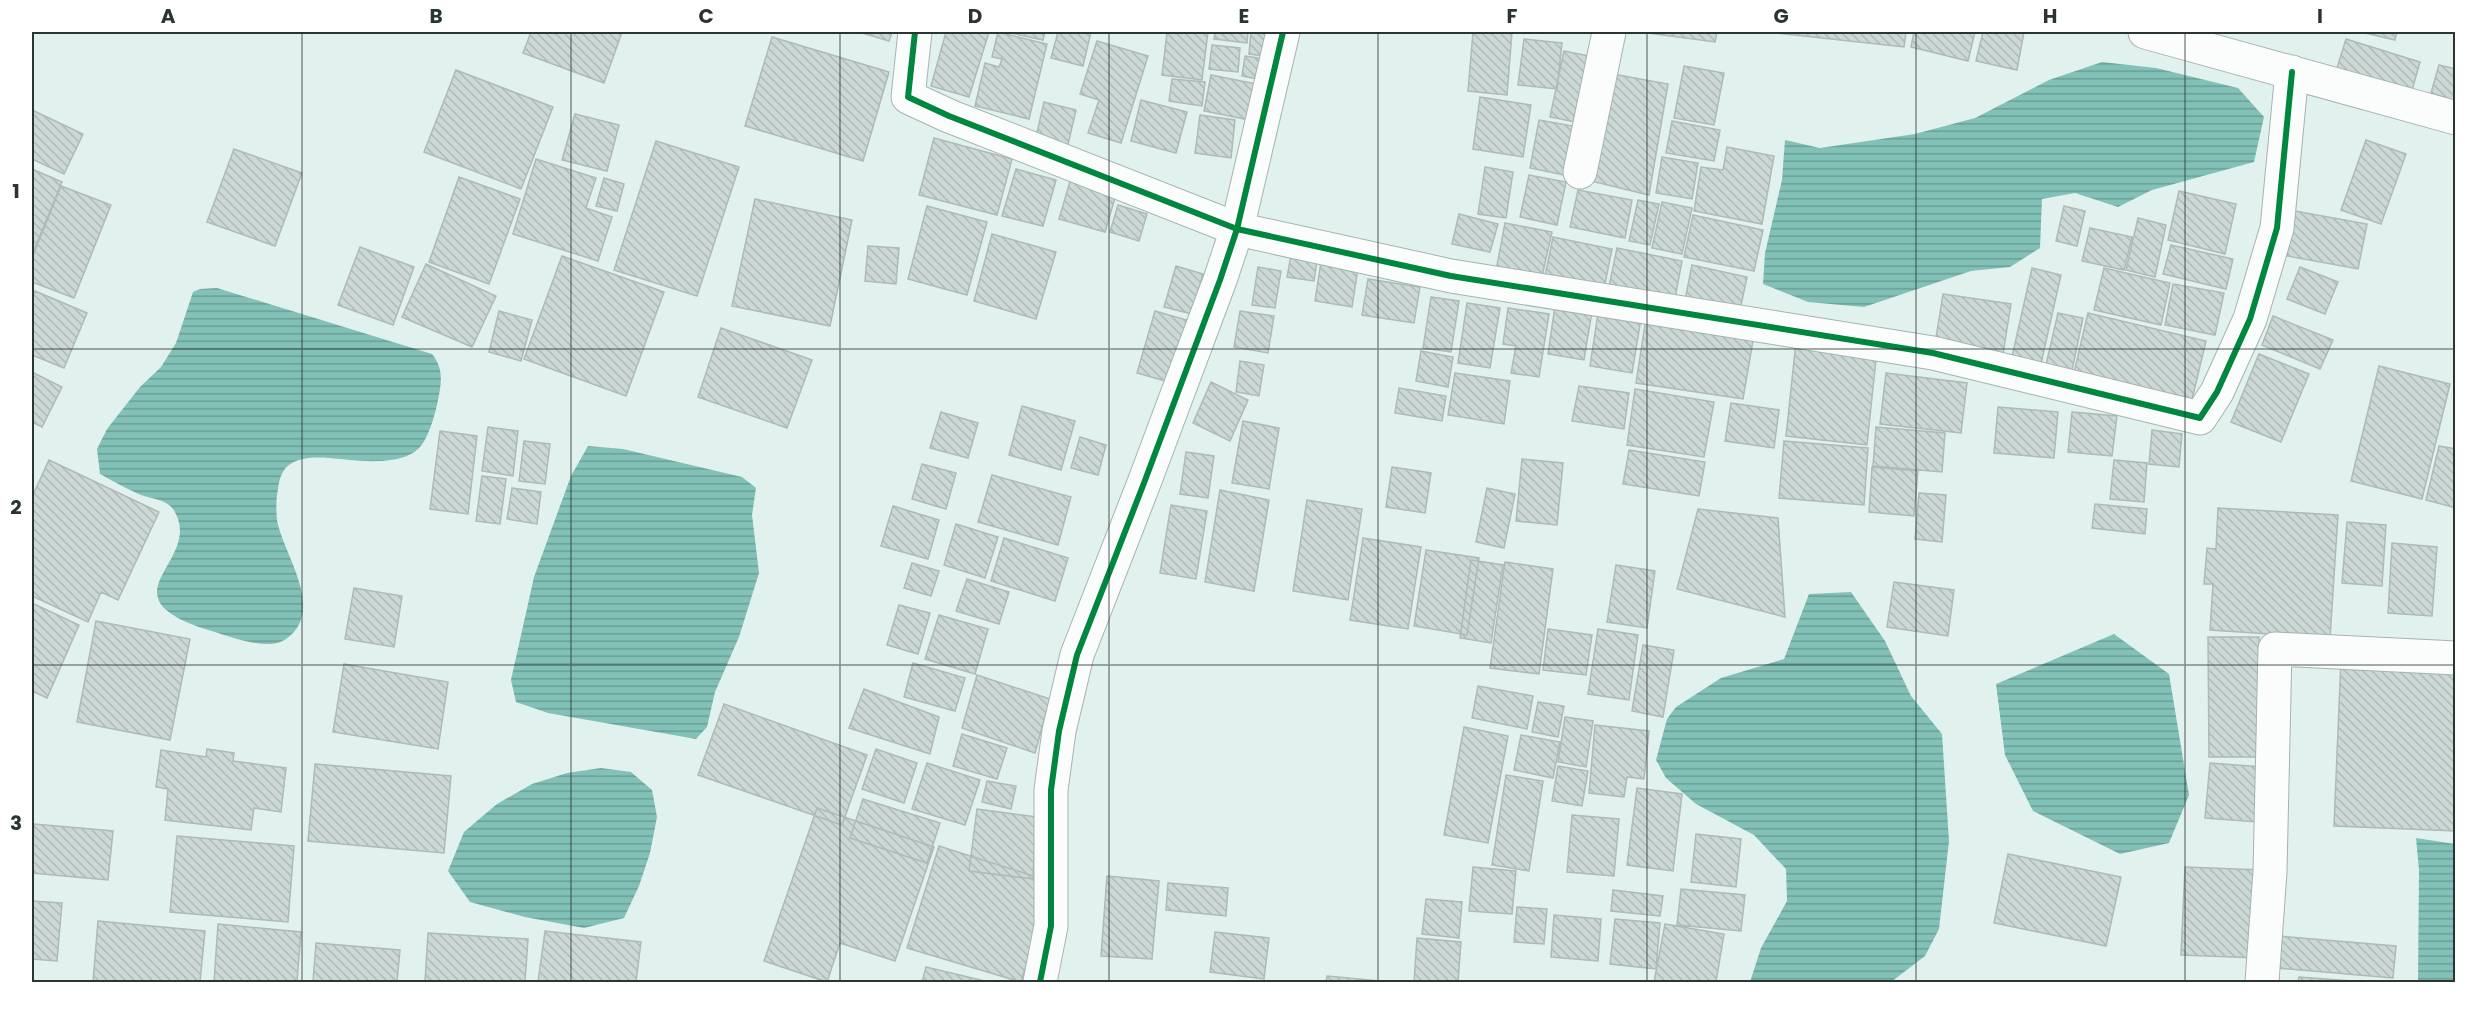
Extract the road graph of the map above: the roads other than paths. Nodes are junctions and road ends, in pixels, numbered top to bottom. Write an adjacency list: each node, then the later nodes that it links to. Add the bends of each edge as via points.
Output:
1 (915, 32): 8 (street, via 908,97)
2 (1283, 32): 8 (street)
3 (1609, 32): 7 (street)
4 (2145, 32): 5 (street)
5 (2292, 72): 6 (street); 8 (street, via 2277,228 2250,319 2217,392 2200,418 1933,353 1451,276)
6 (2456, 118)
7 (1580, 172)
8 (1237, 230): 10 (street, via 1077,655 1059,731 1051,790 1051,926)
9 (2456, 658): 11 (street, via 2275,650 2270,872)
10 (1040, 982)
11 (2262, 982)

